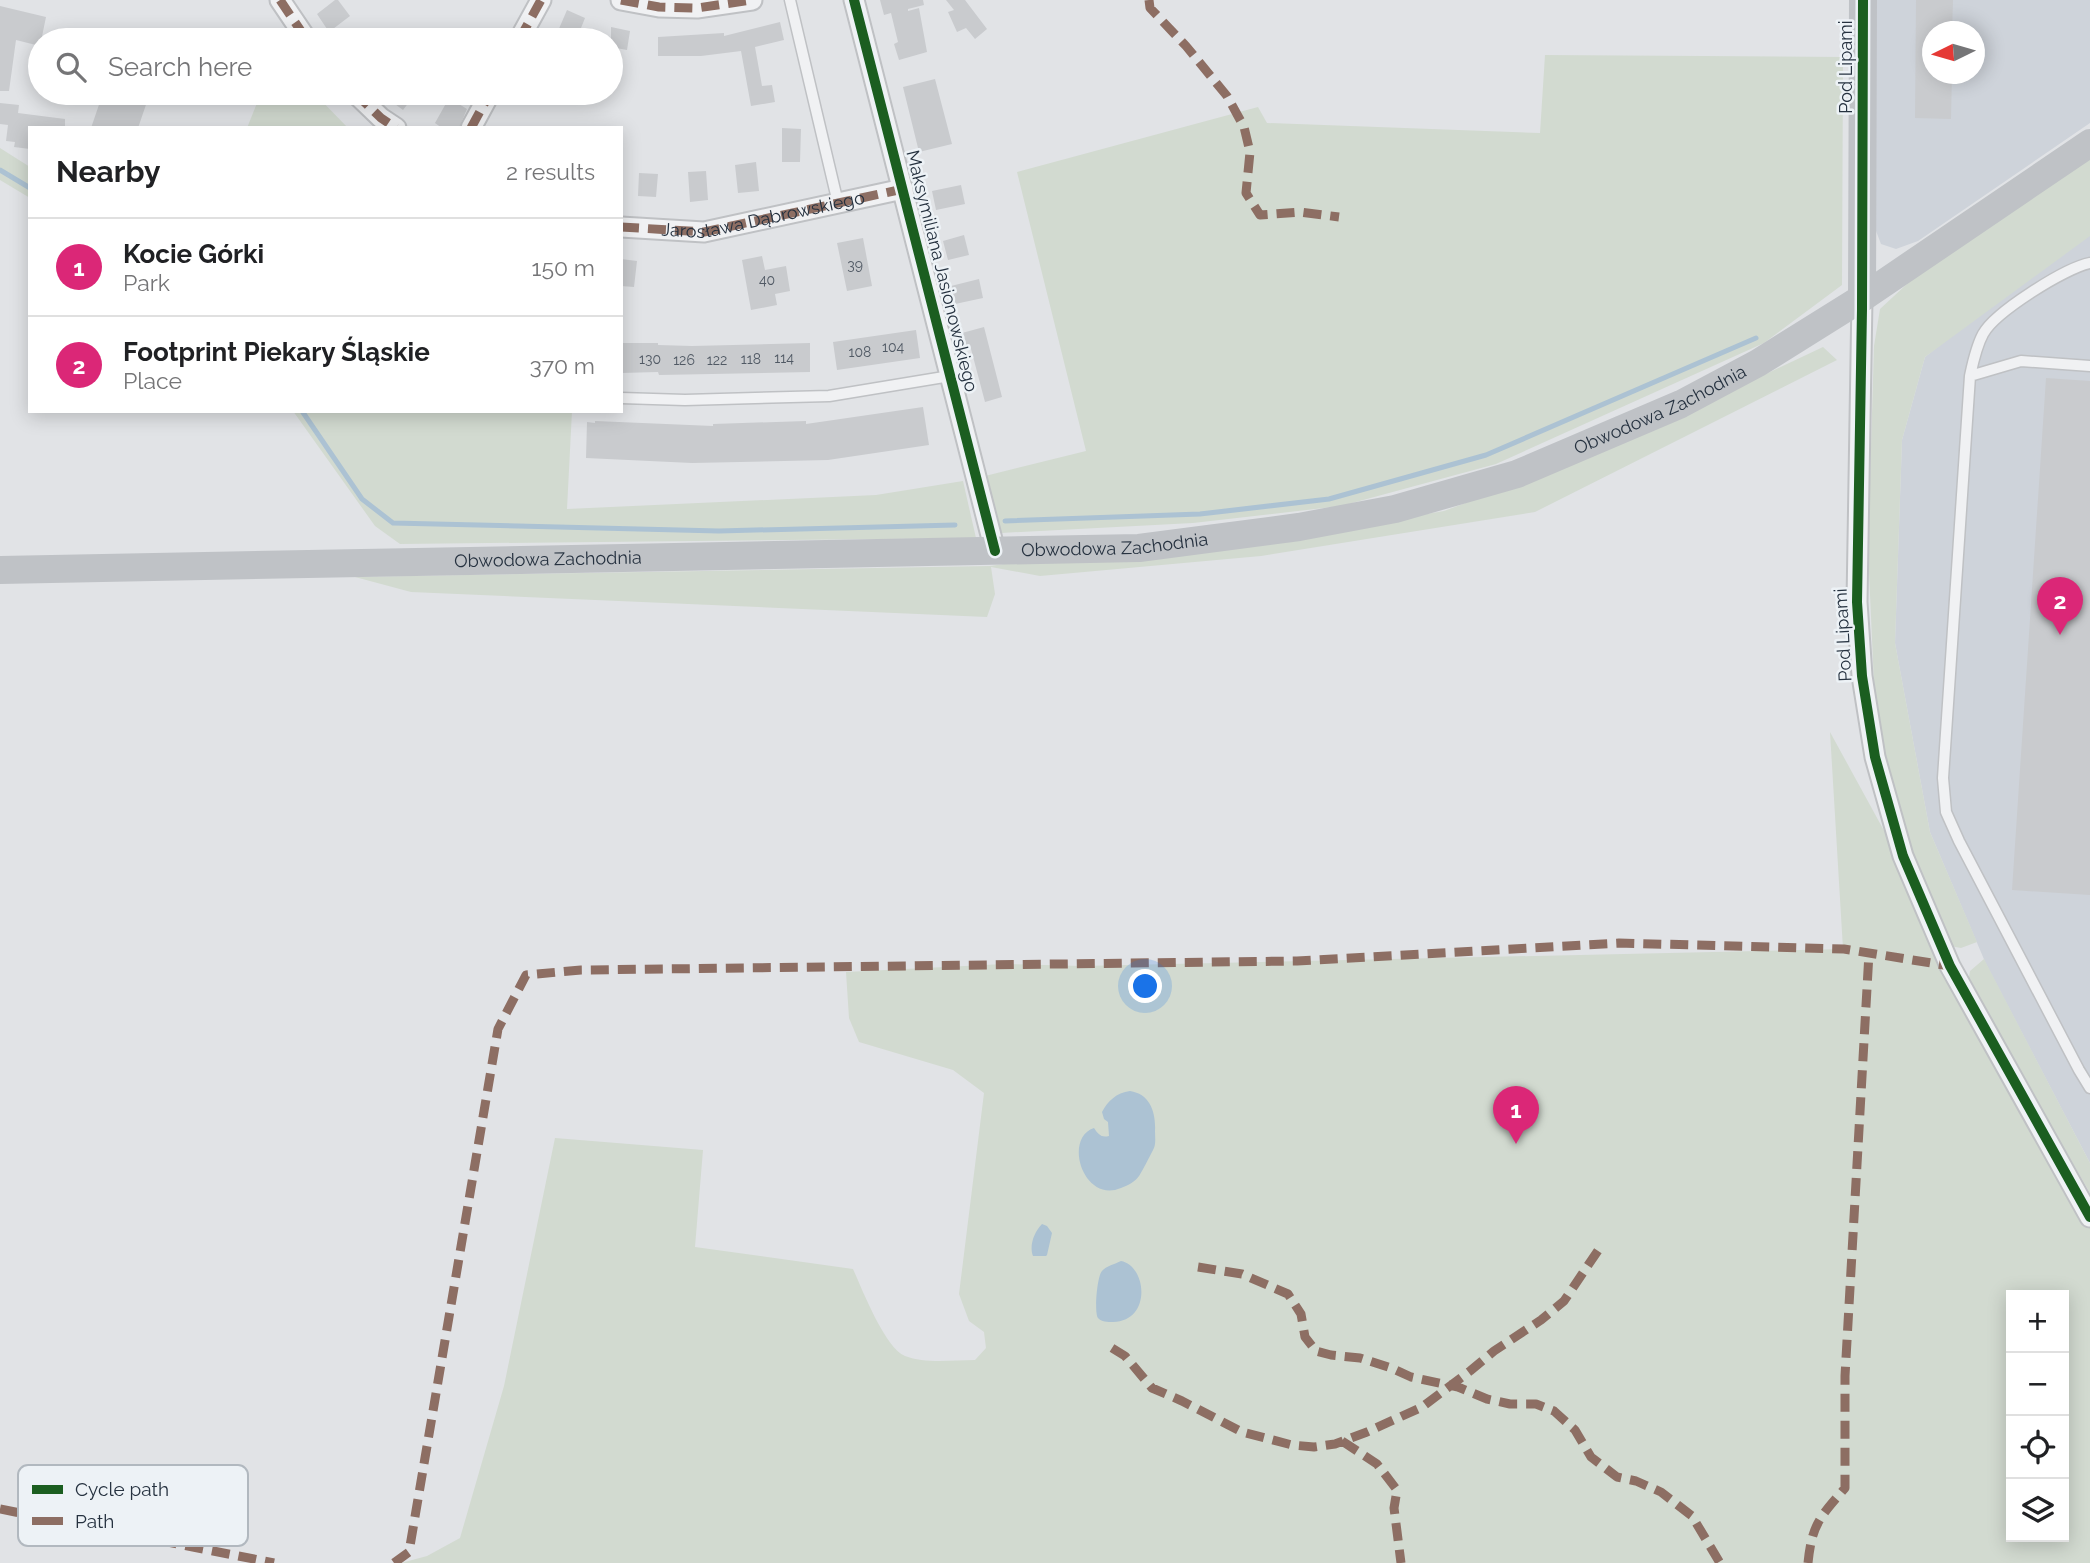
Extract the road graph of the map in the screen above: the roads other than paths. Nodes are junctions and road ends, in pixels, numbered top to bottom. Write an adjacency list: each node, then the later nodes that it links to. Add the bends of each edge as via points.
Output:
1 (280, 0): 9 (street)
2 (541, 0): 10 (street)
3 (621, 0): 8 (street, via 659,8)
4 (751, 0): 8 (street)
5 (790, 0): 17 (lane)
6 (855, 0): 16 (street, Maksymiliana Jasionowskiego)
7 (1863, 0): 20 (main road, Pod Lipami)
8 (697, 4)
9 (299, 28)
10 (526, 28)
11 (368, 105): 13 (street)
12 (483, 105): 14 (street)
13 (393, 126)
14 (472, 126)
15 (2090, 143): 20 (main road, Obwodowa Zachodnia)
16 (902, 189): 17 (street, Jarosława Dąbrowskiego); 22 (street, Maksymiliana Jasionowskiego)
17 (838, 203): 18 (street, Jarosława Dąbrowskiego, via 704,232)
18 (623, 227)
19 (2090, 263): 23 (lane, via 2062,273 2002,315 1984,332)
20 (1861, 298): 25 (main road, Obwodowa Zachodnia, via 1758,363 1681,404 1517,474 1395,509 1299,527 1139,548); 28 (street, Pod Lipami, via 1857,602 1862,676 1875,757 1903,856 1950,966)
21 (2090, 366): 23 (lane, via 2021,361)
22 (950, 376): 24 (lane, via 829,396); 25 (street, Maksymiliana Jasionowskiego)
23 (1970, 376): 27 (lane, via 1943,778 1946,812)
24 (623, 398)
25 (995, 551): 26 (main road, Obwodowa Zachodnia)
26 (0, 570)
27 (2090, 1088)
28 (2090, 1217)

